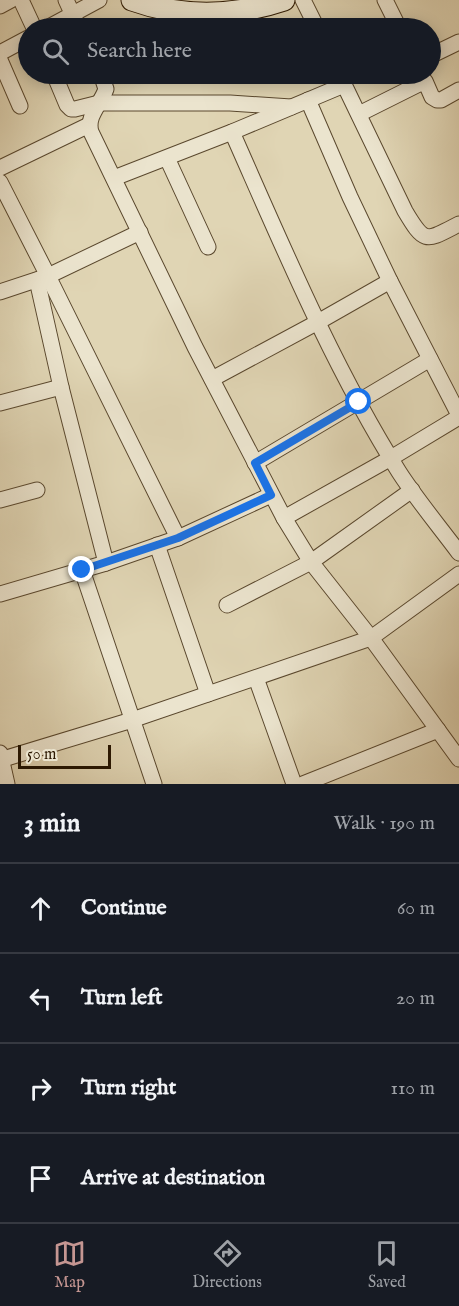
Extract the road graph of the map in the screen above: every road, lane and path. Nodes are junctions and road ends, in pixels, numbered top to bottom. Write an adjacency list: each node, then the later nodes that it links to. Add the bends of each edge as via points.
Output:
1 (11, 0): 9 (street)
2 (21, 0): 10 (street)
3 (66, 0): 11 (street)
4 (99, 0): 12 (street)
5 (132, 0): 6 (street, via 178,12 211,14)
6 (284, 0)
7 (303, 0): 13 (street)
8 (385, 0): 14 (street)
9 (0, 6)
10 (29, 18)
11 (74, 18)
12 (80, 18)
13 (312, 18)
14 (394, 18)
15 (459, 42): 17 (street)
16 (18, 43): 18 (street)
17 (441, 51)
18 (0, 53)
19 (0, 60): 29 (street)
20 (58, 84): 28 (street, via 71,109)
21 (104, 84): 28 (street)
22 (334, 84): 27 (street)
23 (344, 84): 31 (street)
24 (411, 84): 31 (street)
25 (426, 84): 26 (street, via 437,100)
26 (459, 90)
27 (308, 100): 30 (street); 42 (street)
28 (99, 103): 30 (street); 32 (street)
29 (20, 106)
30 (291, 107): 33 (street)
31 (359, 114): 38 (street, via 412,224 427,238)
32 (89, 125): 35 (street); 36 (street)
33 (232, 132): 34 (street); 44 (street)
34 (166, 158): 36 (street); 40 (street)
35 (0, 168)
36 (114, 178): 39 (street)
37 (0, 182): 41 (street)
38 (459, 224)
39 (140, 232): 41 (street); 46 (street)
40 (208, 247)
41 (43, 278): 43 (street); 47 (street); 58 (street)
42 (390, 280): 44 (street); 45 (street)
43 (0, 292)
44 (318, 322): 46 (street); 48 (street)
45 (430, 359): 48 (street); 50 (street)
46 (212, 379): 52 (street)
47 (61, 387): 49 (street); 62 (street)
48 (359, 402): 51 (street); 52 (street)
49 (0, 404)
50 (459, 416): 51 (street)
51 (391, 458): 54 (street); 57 (street)
52 (255, 463): 55 (street)
53 (36, 490): 56 (street)
54 (412, 490): 60 (street); 61 (street)
55 (271, 495): 57 (street); 58 (street)
56 (0, 500)
57 (284, 518): 61 (street)
58 (178, 538): 59 (street)
59 (157, 545): 62 (street); 69 (street)
60 (459, 553)
61 (311, 562): 66 (street); 67 (street)
62 (106, 563): 63 (street)
63 (82, 570): 65 (street); 70 (street)
64 (459, 574): 67 (street)
65 (0, 594)
66 (226, 605)
67 (371, 638): 68 (street); 71 (street)
68 (256, 678): 69 (street); 76 (street)
69 (208, 694): 70 (street)
70 (132, 720): 72 (street); 75 (street)
71 (438, 730): 73 (street); 77 (street)
72 (0, 758): 74 (street)
73 (459, 759)
74 (7, 784)
75 (153, 784)
76 (294, 784)
77 (303, 784)

